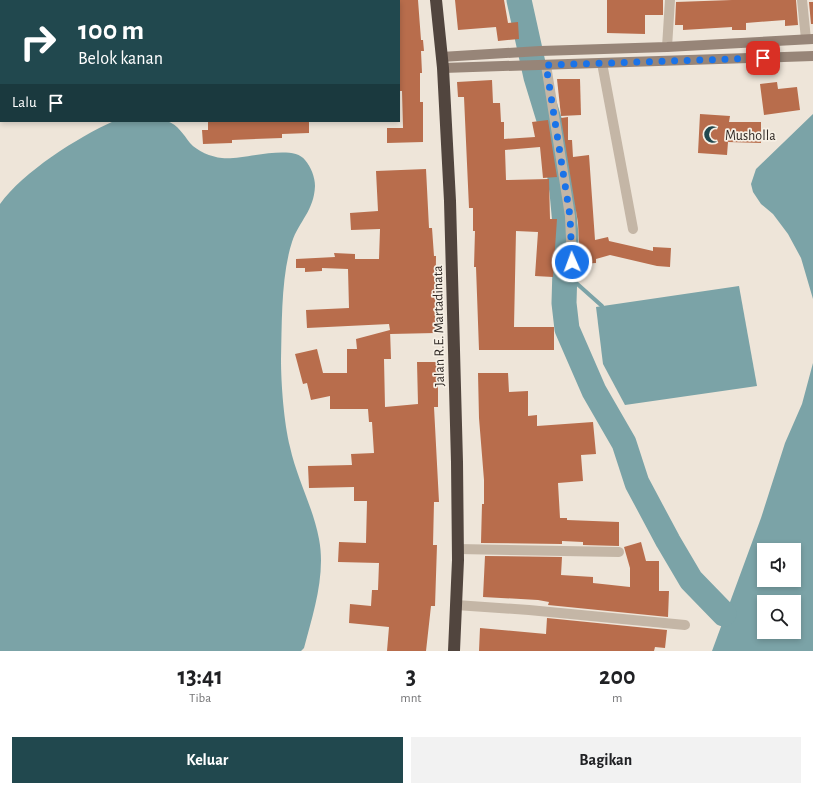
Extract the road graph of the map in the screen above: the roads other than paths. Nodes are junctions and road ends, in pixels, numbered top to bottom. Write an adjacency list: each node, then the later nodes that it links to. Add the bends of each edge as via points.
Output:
1 (436, 0): 7 (highway, Jalan R.E. Martadinata)
2 (670, 0): 5 (street)
3 (802, 0): 4 (street)
4 (810, 39): 5 (street)
5 (667, 47): 7 (street, via 540,51)
6 (813, 56): 8 (street)
7 (442, 63): 9 (street); 12 (highway, Jalan R.E. Martadinata, via 450,201)
8 (602, 63): 9 (street); 10 (street)
9 (543, 65): 11 (street, via 570,216)
10 (633, 229)
11 (572, 262)
12 (458, 549): 13 (street); 14 (highway, Jalan R.E. Martadinata)
13 (619, 552)
14 (456, 605): 15 (street); 16 (highway, Jalan R.E. Martadinata)
15 (684, 625)
16 (454, 651)

